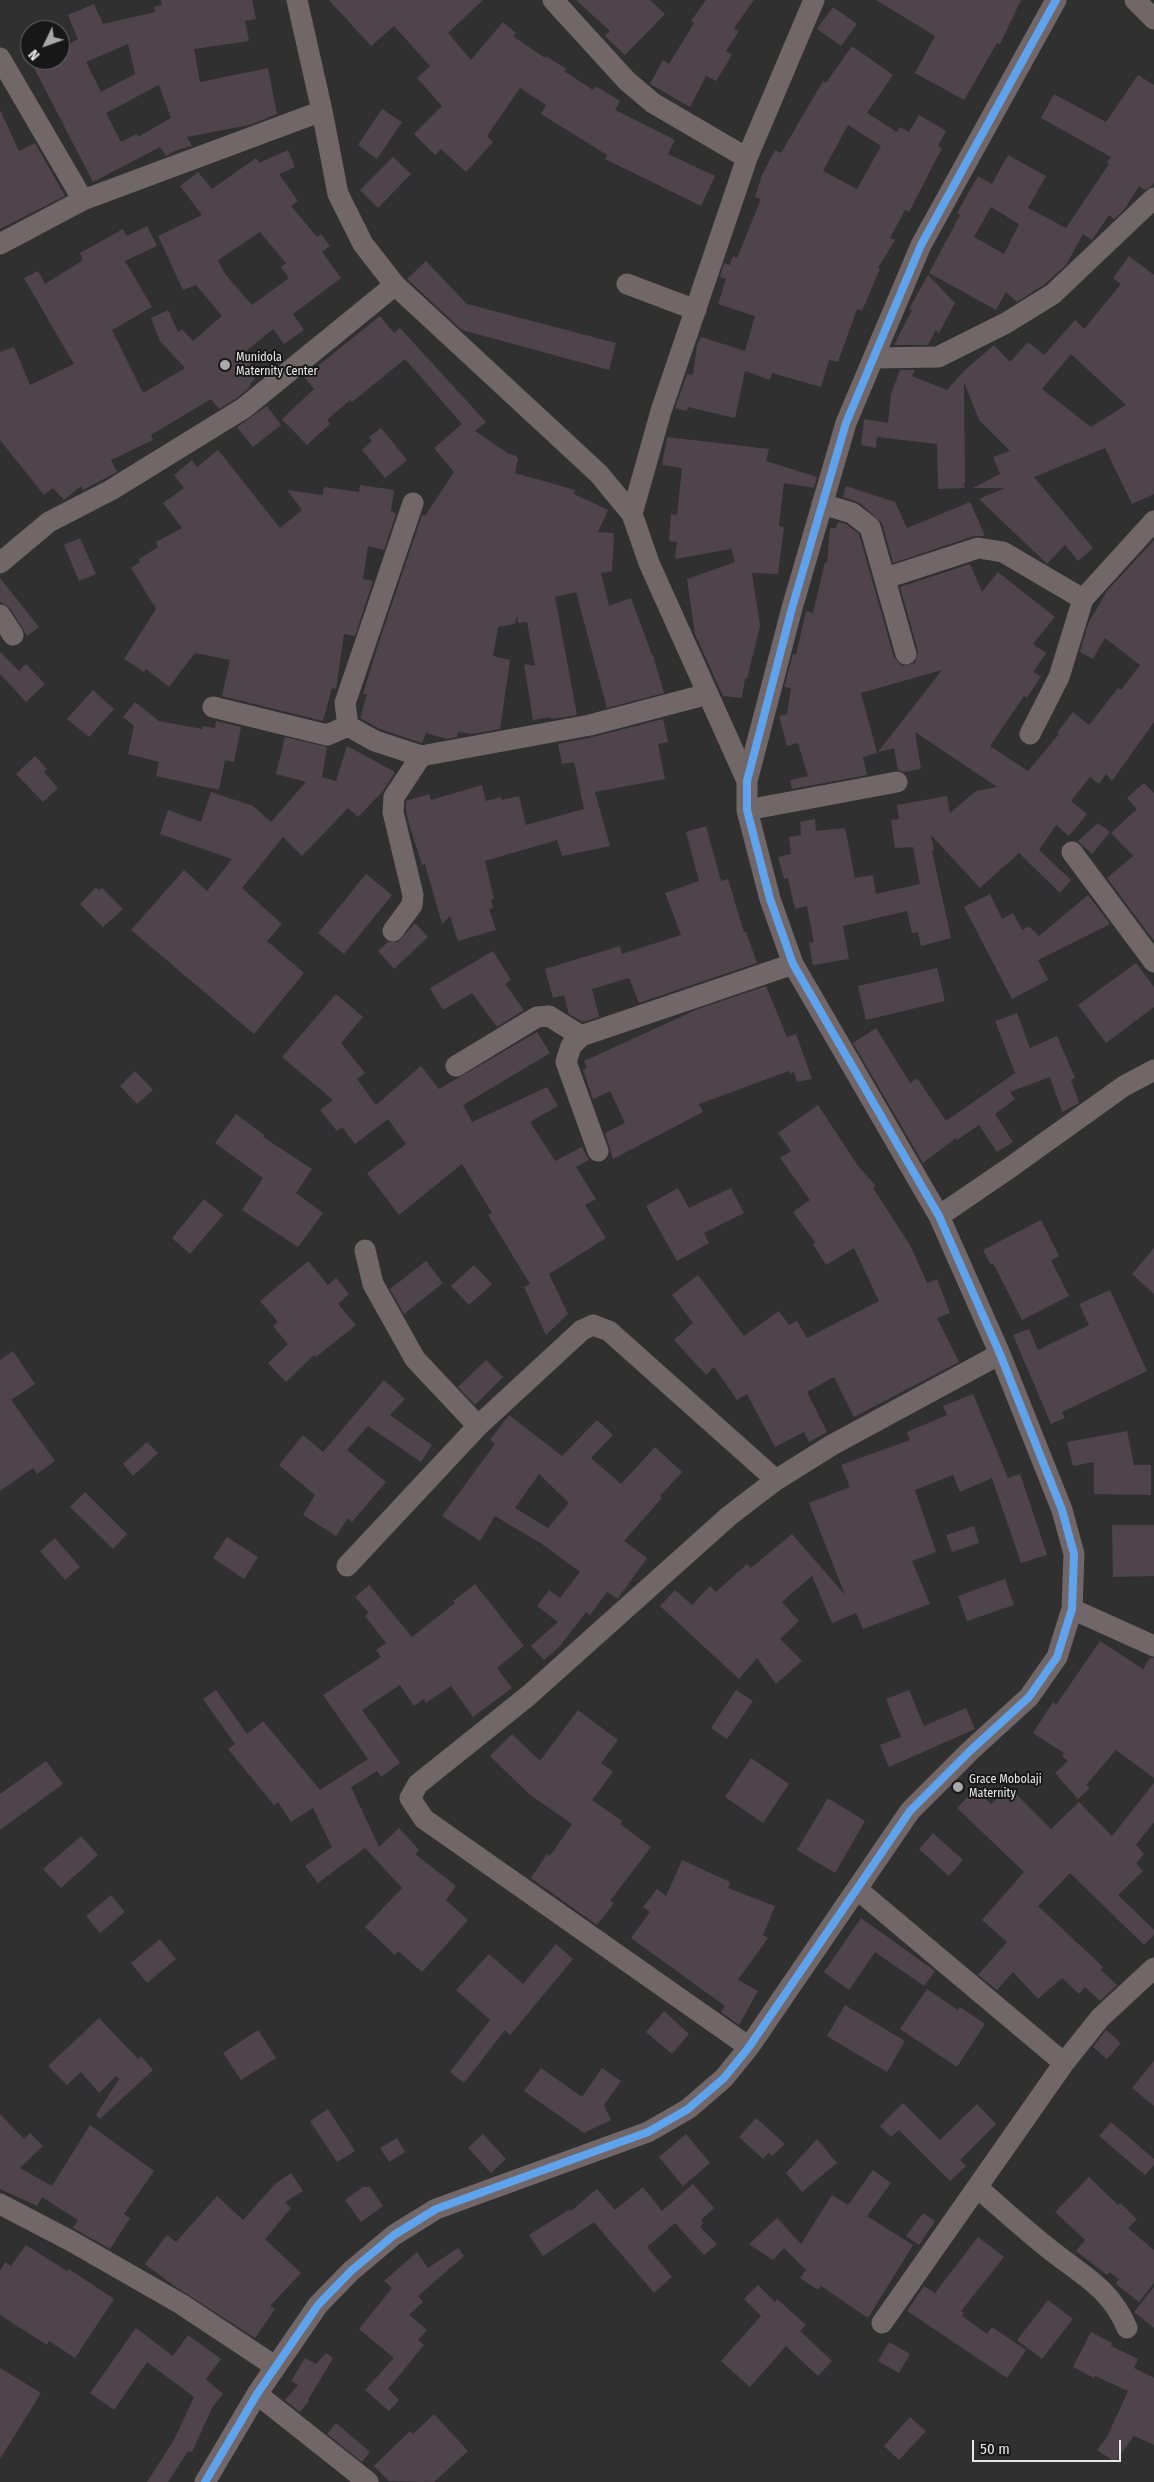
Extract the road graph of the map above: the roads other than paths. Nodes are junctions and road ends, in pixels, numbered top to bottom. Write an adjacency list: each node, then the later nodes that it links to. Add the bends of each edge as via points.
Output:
1 (297, 0): 8 (street)
2 (553, 0): 9 (street, via 627,81 653,103)
3 (814, 0): 9 (street)
4 (1056, 0): 16 (street, via 921,245)
5 (1135, 0): 6 (street)
6 (1154, 19)
7 (0, 58): 11 (street)
8 (322, 111): 11 (street); 14 (street, via 338,194 363,244)
9 (747, 158): 15 (street)
10 (1154, 198): 16 (street, via 1053,294 1006,322 938,357)
11 (83, 200): 12 (street)
12 (0, 244)
13 (627, 284): 15 (street)
14 (396, 285): 19 (street, via 599,474); 21 (street, via 244,408 111,490 49,522)
15 (696, 310): 19 (street, via 661,412)
16 (874, 358): 18 (street, via 846,423)
17 (413, 503): 29 (street, via 345,703)
18 (822, 504): 22 (street, via 852,513 870,526); 32 (street)
19 (632, 514): 27 (street, via 649,563)
20 (1154, 521): 23 (street)
21 (0, 563)
22 (886, 578): 23 (street, via 978,548 1003,552); 26 (street)
23 (1083, 599): 30 (street, via 1059,677)
24 (0, 616): 25 (street)
25 (13, 634)
26 (906, 654)
27 (708, 694): 31 (street, via 590,725); 32 (street)
28 (213, 707): 29 (street, via 327,735)
29 (348, 726): 31 (street, via 375,741)
30 (1030, 734)
31 (421, 756): 36 (street, via 394,797 393,812 413,895 412,905)
32 (747, 781): 34 (street)
33 (897, 782): 34 (street)
34 (747, 810): 38 (street, via 770,899)
35 (1072, 852): 37 (street)
36 (393, 931)
37 (1154, 962)
38 (793, 964): 39 (street); 43 (street)
39 (581, 1036): 40 (street, via 549,1016 537,1017); 42 (street, via 570,1046 566,1062)
40 (456, 1066)
41 (1154, 1070): 43 (street, via 1124,1086)
42 (598, 1151)
43 (938, 1216): 45 (street)
44 (364, 1250): 46 (street, via 374,1284 416,1359)
45 (1000, 1354): 47 (street, via 832,1445); 49 (street, via 1062,1510 1074,1554)
46 (478, 1426): 47 (street, via 582,1330 593,1324 609,1331); 48 (street)
47 (776, 1480): 53 (street, via 722,1522 528,1696 418,1784 410,1798 424,1819)
48 (347, 1566)
49 (1072, 1609): 50 (street); 51 (street, via 1057,1657 1028,1697 910,1810)
50 (1154, 1646)
51 (858, 1890): 53 (street); 54 (street)
52 (1154, 1968): 54 (street, via 1100,2018)
53 (749, 2047): 59 (street, via 724,2078 688,2109 648,2132 436,2209 394,2235 351,2271 318,2305)
54 (1064, 2063): 55 (street)
55 (978, 2188): 57 (street); 58 (street, via 1049,2250 1089,2277 1120,2309)
56 (0, 2204): 59 (street, via 182,2304)
57 (882, 2323)
58 (1128, 2328)
59 (276, 2367): 60 (street)
60 (257, 2394): 61 (street); 62 (street)
61 (205, 2482)
62 (368, 2482)

